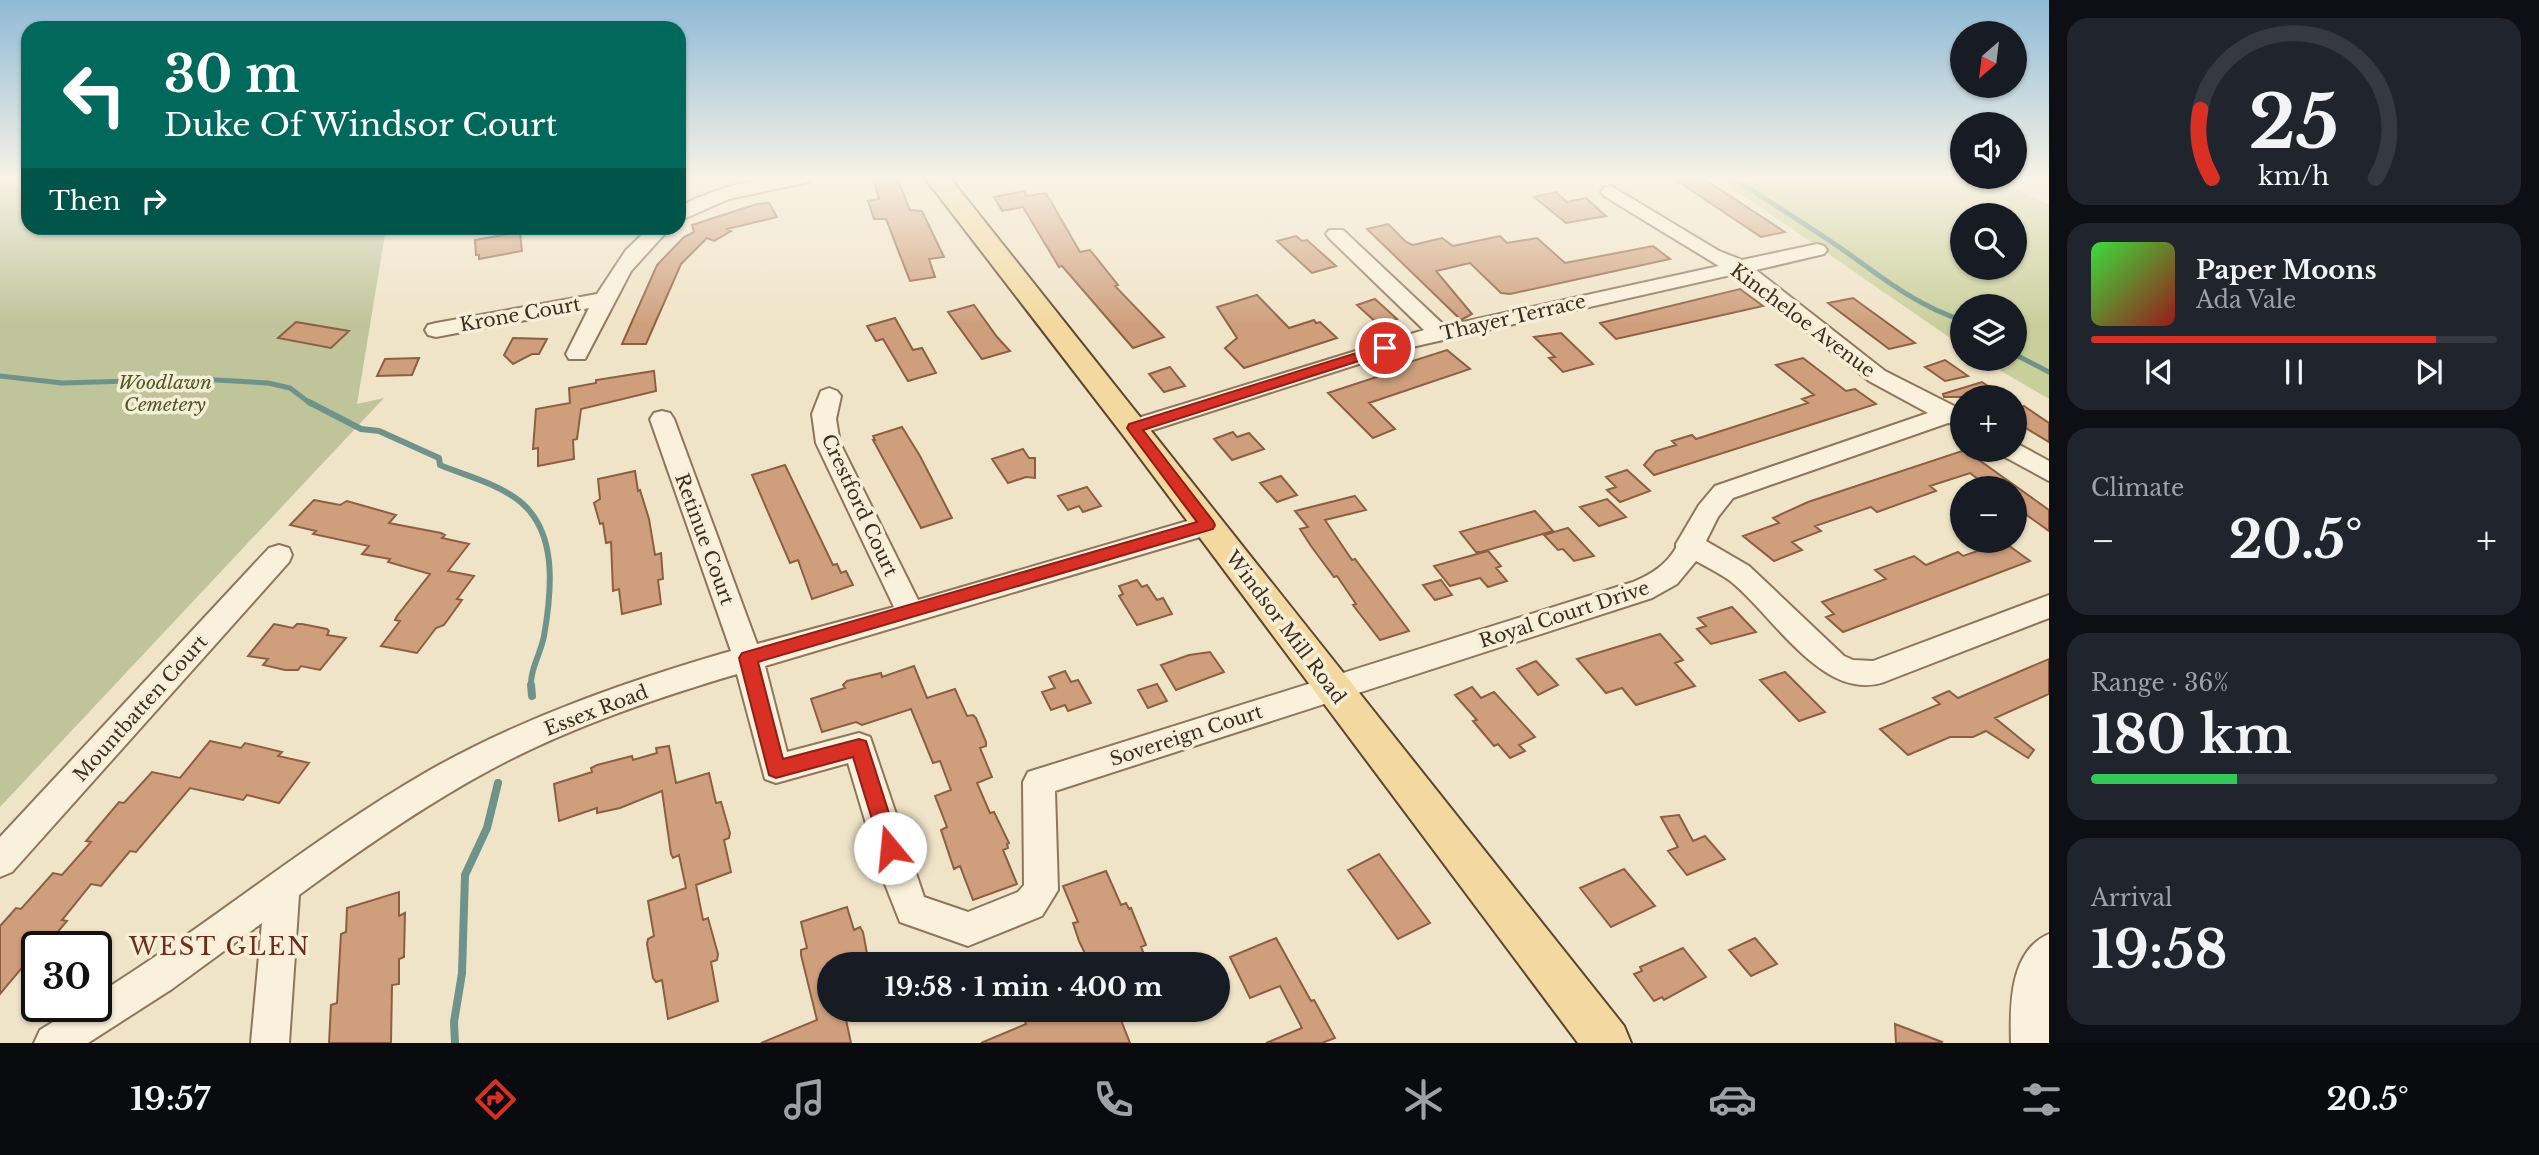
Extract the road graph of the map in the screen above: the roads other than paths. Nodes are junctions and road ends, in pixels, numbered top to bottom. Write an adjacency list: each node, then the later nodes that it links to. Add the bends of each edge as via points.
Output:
1 (975, 227): 15 (main road, Windsor Mill Road)
2 (1667, 227): 6 (street, Kincheloe Avenue)
3 (1336, 234): 9 (street)
4 (652, 235): 7 (street, via 633,251)
5 (1817, 250): 6 (street, Thayer Terrace)
6 (1740, 267): 9 (street, Thayer Terrace); 12 (street, Kincheloe Avenue, via 1877,376)
7 (604, 299): 8 (street, Krone Court); 10 (street)
8 (436, 330)
9 (1440, 333): 15 (street, Thayer Terrace)
10 (577, 354)
11 (829, 396): 22 (street, Crestford Court, via 823,412 828,443)
12 (1950, 414)
13 (662, 419): 23 (street, Retinue Court)
14 (1950, 419): 19 (street, Royal Court Drive, via 1740,484 1724,492 1704,514)
15 (1134, 428): 18 (main road, Windsor Mill Road)
16 (2027, 459): 17 (street)
17 (2049, 472)
18 (1208, 525): 22 (street, Essex Road); 24 (main road, Windsor Mill Road)
19 (1689, 544): 21 (street, via 1739,573 1834,664 1860,674 1874,673); 24 (street, Royal Court Drive, via 1677,569 1643,590)
20 (279, 555): 26 (street, Mountbatten Court)
21 (2049, 606)
22 (911, 612): 23 (street, Essex Road)
23 (748, 658): 25 (street, Retinue Court, via 776,769 859,747 912,910 968,929 1030,904 1041,890); 27 (street, Essex Road, via 580,713 481,758 415,794)
24 (1332, 688): 25 (street, Sovereign Court); 31 (main road, Windsor Mill Road)
25 (1039, 782)
26 (0, 861)
27 (283, 884): 29 (street, Essex Road, via 194,952); 30 (street)
28 (2049, 952): 32 (street, via 2032,979)
29 (53, 1043)
30 (270, 1043)
31 (1607, 1043)
32 (2030, 1043)

